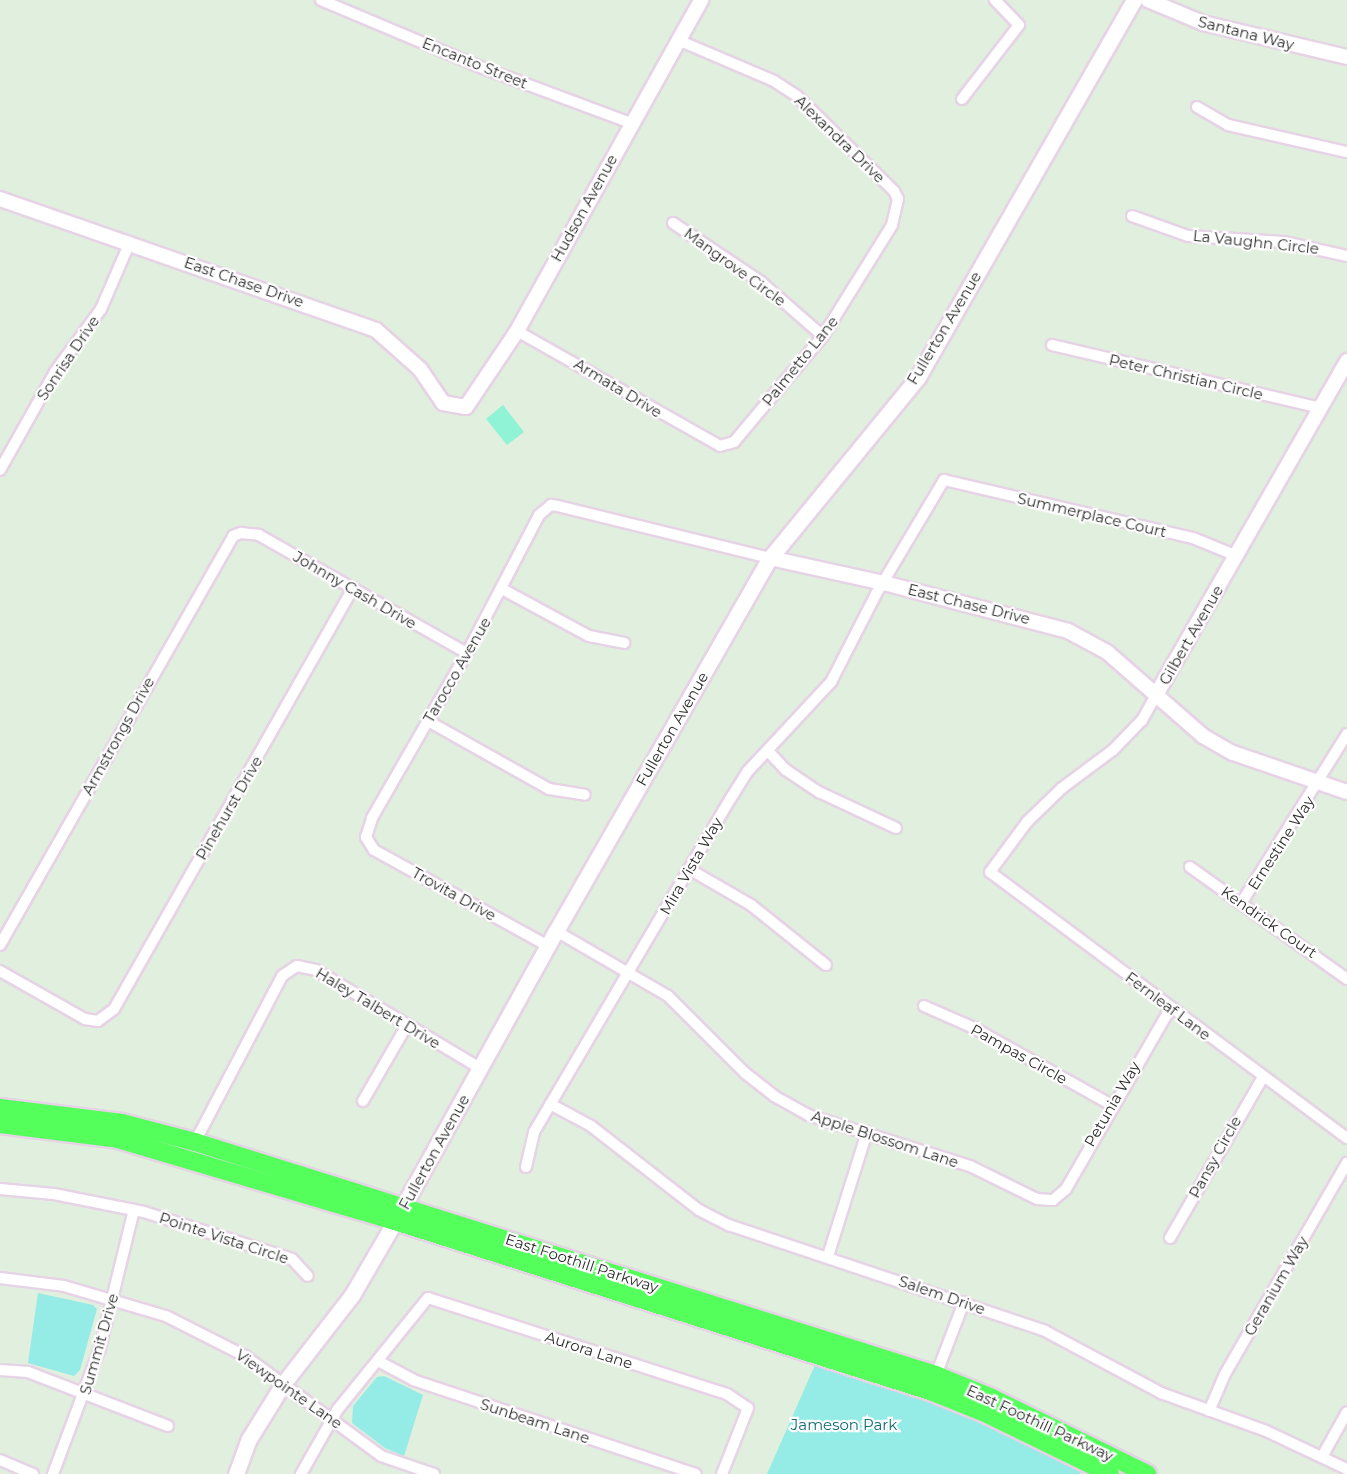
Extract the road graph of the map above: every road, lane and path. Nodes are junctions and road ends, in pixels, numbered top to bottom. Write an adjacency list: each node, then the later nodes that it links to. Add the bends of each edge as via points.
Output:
1 (321, 0): 10 (street, Encanto Street, via 483,68)
2 (701, 0): 6 (street, Hudson Avenue)
3 (995, 0): 8 (street, via 1019,25)
4 (1134, 0): 30 (main road, Fullerton Avenue, via 918,377)
5 (1148, 0): 7 (street, Santana Way, via 1203,23)
6 (678, 40): 10 (street, Hudson Avenue); 13 (street, Alexandra Drive, via 774,81 797,96)
7 (1347, 57)
8 (962, 99)
9 (1197, 107): 11 (street, via 1228,125)
10 (631, 123): 18 (street, Hudson Avenue)
11 (1347, 152)
12 (0, 199): 16 (street, East Chase Drive)
13 (898, 199): 19 (street, Palmetto Lane, via 892,225)
14 (1132, 216): 17 (street, La Vaughn Circle, via 1188,236 1284,242)
15 (673, 222): 19 (street, Mangrove Circle, via 761,282)
16 (130, 242): 23 (street, East Chase Drive, via 376,330 420,369 443,403); 25 (street, Sonrisa Drive, via 101,309 55,372)
17 (1347, 256)
18 (517, 331): 23 (street, Hudson Avenue, via 472,402); 24 (street, Armata Drive)
19 (823, 336): 24 (street, Palmetto Lane, via 734,442)
20 (1052, 345): 22 (street, Peter Christian Circle)
21 (1347, 361): 22 (street, Gilbert Avenue)
22 (1320, 408): 29 (street, Gilbert Avenue)
23 (460, 409)
24 (720, 446)
25 (0, 470)
26 (944, 480): 29 (street, Summerplace Court, via 1193,538); 31 (street, Mira Vista Way)
27 (551, 506): 30 (street, East Chase Drive); 33 (street, Tarocco Avenue, via 539,515)
28 (241, 533): 32 (street, Johnny Cash Drive, via 259,535); 50 (street, Armstrongs Drive, via 226,544)
29 (1237, 556): 36 (street, Gilbert Avenue)
30 (770, 558): 31 (street, East Chase Drive); 49 (main road, Fullerton Avenue)
31 (884, 583): 36 (street, East Chase Drive, via 1068,631 1107,652); 39 (street, Mira Vista Way, via 831,682)
32 (353, 588): 35 (street, Johnny Cash Drive); 53 (street, Pinehurst Drive, via 114,1009 98,1021 85,1019)
33 (502, 589): 34 (street, via 589,636); 35 (street, Tarocco Avenue)
34 (624, 643)
35 (467, 653): 37 (street, Tarocco Avenue)
36 (1156, 695): 40 (street, East Chase Drive, via 1203,736 1233,753); 47 (street, Gilbert Avenue, via 1142,720 1113,750 1062,788 1027,822)
37 (428, 721): 42 (street, via 549,789); 44 (street, Tarocco Avenue, via 372,818)
38 (1347, 734): 40 (street, Ernestine Way)
39 (768, 751): 43 (street, via 786,770 819,792); 46 (street, Mira Vista Way, via 748,771)
40 (1319, 783): 41 (street, East Chase Drive); 48 (street, Ernestine Way)
41 (1347, 792)
42 (585, 795)
43 (896, 828)
44 (366, 837): 51 (street, Trovita Drive, via 374,850)
45 (1190, 867): 48 (street, Kendrick Court)
46 (689, 869): 52 (street, via 751,905); 54 (street, Mira Vista Way)
47 (990, 872): 57 (street, Fernleaf Lane)
48 (1242, 902): 55 (street, Kendrick Court)
49 (556, 931): 51 (main road, Fullerton Avenue); 54 (street, Apple Blossom Lane)
50 (0, 945)
51 (548, 946): 59 (main road, Fullerton Avenue)
52 (826, 965)
53 (0, 972)
54 (628, 974): 62 (street, Mira Vista Way); 66 (street, Apple Blossom Lane, via 668,996 745,1073 774,1096 808,1115)
55 (1347, 979)
56 (924, 1006): 63 (street, Pampas Circle, via 974,1028)
57 (1171, 1007): 60 (street, Fernleaf Lane); 63 (street, Petunia Way)
58 (407, 1025): 59 (street, Haley Talbert Drive); 61 (street); 68 (street, Haley Talbert Drive, via 316,970 306,966 288,969)
59 (480, 1068): 74 (main road, Fullerton Avenue)
60 (1263, 1077): 67 (street, Fernleaf Lane); 75 (street, Pansy Circle)
61 (363, 1101)
62 (550, 1104): 70 (street, Mira Vista Way, via 534,1132); 76 (street, Salem Drive, via 591,1126 699,1210 729,1225)
63 (1112, 1105): 72 (street, Petunia Way, via 1066,1189)
64 (0, 1108): 68 (main road, East Foothill Parkway, via 122,1123)
65 (0, 1124): 74 (main road, East Foothill Parkway, via 118,1139)
66 (867, 1132): 72 (street, Apple Blossom Lane, via 970,1166 1037,1199); 76 (street)
67 (1347, 1138)
68 (195, 1142): 74 (main road, East Foothill Parkway)
69 (1347, 1163): 86 (street, Geranium Way, via 1225,1374)
70 (526, 1167)
71 (0, 1189): 73 (street, Pointe Vista Circle, via 54,1194)
72 (1053, 1200)
73 (134, 1210): 77 (street, Pointe Vista Circle, via 292,1259); 79 (street, Summit Drive)
74 (399, 1214): 83 (main road, East Foothill Parkway); 84 (main road, Fullerton Avenue, via 352,1295); 101 (main road, East Foothill Parkway, via 930,1391 985,1413)
75 (1170, 1238)
76 (828, 1256): 80 (street, Salem Drive)
77 (308, 1276)
78 (0, 1278): 79 (street, Viewpointe Lane, via 64,1286)
79 (113, 1300): 84 (street, Viewpointe Lane, via 196,1330 244,1356); 85 (street, Summit Drive)
80 (964, 1302): 83 (street); 86 (street, Salem Drive, via 1045,1331 1161,1393)
81 (378, 1361): 88 (street); 99 (street, Sunbeam Lane, via 413,1380); 100 (street, Aurora Lane, via 428,1298 727,1394 748,1408)
82 (0, 1370): 85 (street, via 28,1372)
83 (936, 1375): 102 (main road, East Foothill Parkway)
84 (283, 1384): 88 (street, Viewpointe Lane); 96 (main road, Fullerton Avenue, via 249,1439)
85 (85, 1393): 89 (street); 95 (street, Summit Drive)
86 (1209, 1411): 90 (street, Salem Drive)
87 (1347, 1412): 90 (street)
88 (332, 1418): 92 (street, Viewpointe Lane); 97 (street)
89 (168, 1426)
90 (1323, 1455): 93 (street, Salem Drive)
91 (0, 1460): 94 (street)
92 (394, 1468): 98 (street, Viewpointe Lane)
93 (1347, 1469)
94 (33, 1474)
95 (53, 1474)
96 (236, 1474)
97 (301, 1474)
98 (434, 1474)
99 (696, 1474)
100 (722, 1474)
101 (1110, 1474)
102 (1147, 1474)

